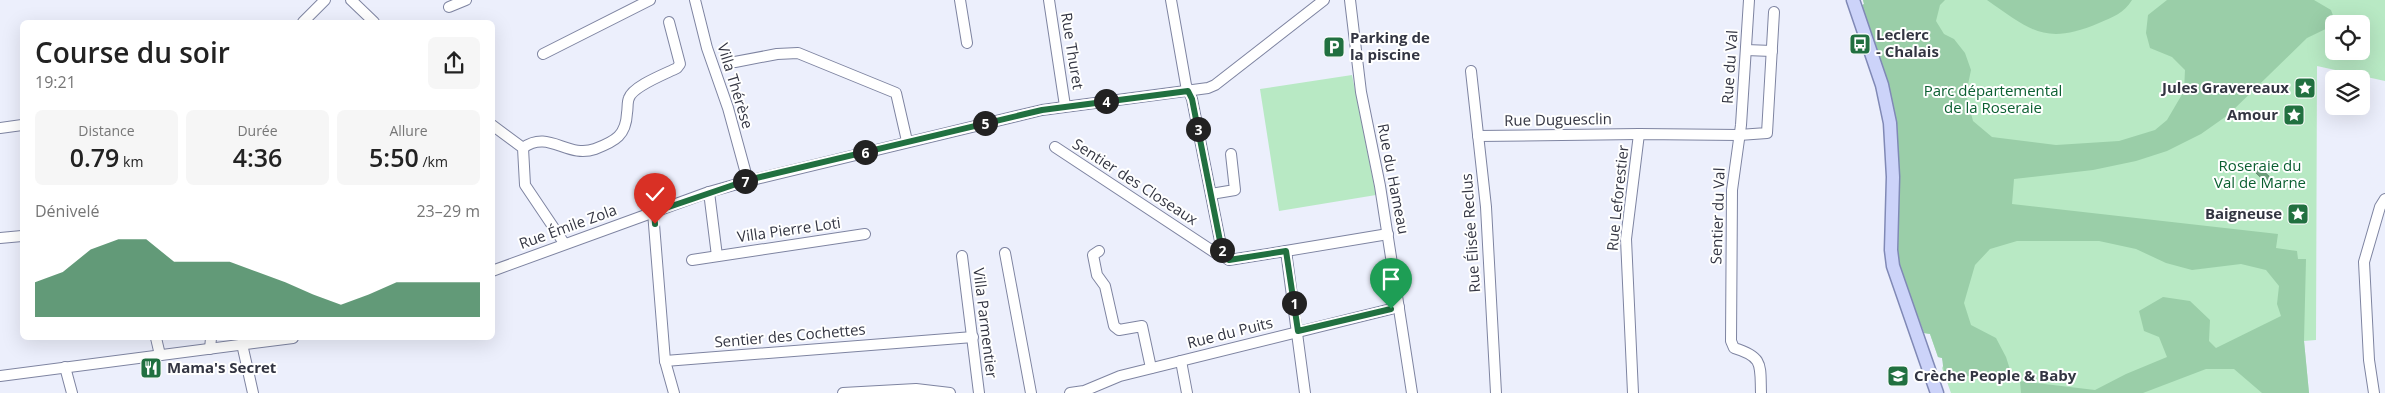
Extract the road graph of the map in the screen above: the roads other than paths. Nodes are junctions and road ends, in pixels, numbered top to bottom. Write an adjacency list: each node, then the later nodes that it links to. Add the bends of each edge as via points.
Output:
1 (325, 0): 15 (street)
2 (351, 0): 16 (street)
3 (466, 0): 13 (street)
4 (650, 0): 21 (street)
5 (696, 0): 36 (street, Villa Thérèse, via 707,48)
6 (960, 0): 18 (street)
7 (1050, 0): 25 (street, Rue Thuret)
8 (1171, 0): 24 (street)
9 (1324, 0): 24 (street, Rue Émile Zola, via 1215,85)
10 (1350, 0): 42 (street, Rue du Hameau, via 1360,92)
11 (1749, 0): 19 (street, Rue du Val)
12 (1853, 0): 83 (main road, via 1882,84 1890,123 1893,266)
13 (449, 7)
14 (1774, 12): 20 (street)
15 (305, 20)
16 (372, 20)
17 (669, 22): 34 (street, via 680,64 634,90 628,98 627,125 623,134 584,152 551,141 532,142)
18 (967, 43)
19 (1746, 50): 20 (street); 30 (street, Rue du Val)
20 (1772, 51): 30 (street, via 1767,133)
21 (543, 54)
22 (736, 62): 32 (street, via 798,53 896,93)
23 (1471, 71): 31 (street, Rue Élisée Reclus)
24 (1188, 91): 25 (street, Rue Émile Zola); 38 (street)
25 (1065, 106): 32 (street, Rue Émile Zola)
26 (20, 125): 28 (street)
27 (495, 127): 34 (street)
28 (0, 128)
29 (1639, 134): 30 (street, Rue Leforestier); 31 (street, Rue Duguesclin); 81 (street, Rue Leforestier, via 1626,239)
30 (1739, 135): 82 (street, Sentier du Val, via 1732,190 1731,341 1734,348 1757,357)
31 (1478, 136): 80 (street, Rue Élisée Reclus, via 1486,207)
32 (907, 141): 36 (street, Rue Émile Zola)
33 (1055, 147): 51 (street, Sentier des Closeaux)
34 (523, 148): 45 (street, via 525,186)
35 (1231, 154): 38 (street, via 1235,190)
36 (748, 180): 37 (street, Rue Émile Zola)
37 (709, 192): 40 (street, Rue Émile Zola); 49 (street, Villa Pierre Loti)
38 (1211, 194): 51 (street)
39 (2385, 199): 84 (street, via 2364,262)
40 (654, 212): 45 (street, Rue Émile Zola); 64 (street)
41 (865, 234): 49 (street, Villa Pierre Loti)
42 (1388, 234): 47 (street); 54 (street, Rue du Hameau)
43 (20, 236): 44 (street)
44 (0, 238)
45 (564, 244): 53 (street, Rue Émile Zola)
46 (1099, 250): 66 (street, via 1093,255 1097,275 1105,286 1114,326 1119,330 1142,326)
47 (1286, 251): 51 (street, via 1229,260); 55 (street)
48 (1005, 253): 75 (street)
49 (717, 256): 52 (street, Villa Pierre Loti)
50 (962, 256): 56 (street, Villa Parmentier)
51 (1223, 256)
52 (692, 260)
53 (495, 270)
54 (1399, 307): 55 (street, Rue du Puits); 79 (street, Rue du Hameau)
55 (1298, 331): 63 (street, Rue du Puits); 78 (street)
56 (972, 337): 64 (street, Sentier des Cochettes); 74 (street, Villa Parmentier)
57 (156, 340): 62 (street)
58 (210, 340): 61 (street)
59 (276, 340): 60 (street)
60 (242, 344): 61 (street); 70 (street)
61 (210, 349): 62 (street)
62 (160, 355): 65 (street)
63 (1180, 361): 66 (street, Rue du Puits); 77 (street)
64 (665, 362): 71 (street)
65 (65, 367): 67 (street); 69 (street)
66 (1151, 368): 76 (street, Rue du Puits)
67 (0, 376)
68 (863, 392): 72 (street); 73 (street, via 916,388)
69 (72, 393)
70 (253, 393)
71 (674, 393)
72 (843, 393)
73 (950, 393)
74 (979, 393)
75 (1031, 393)
76 (1070, 393)
77 (1186, 393)
78 (1305, 393)
79 (1412, 393)
80 (1496, 393)
81 (1633, 393)
82 (1761, 393)
83 (1937, 393)
84 (2374, 393)

